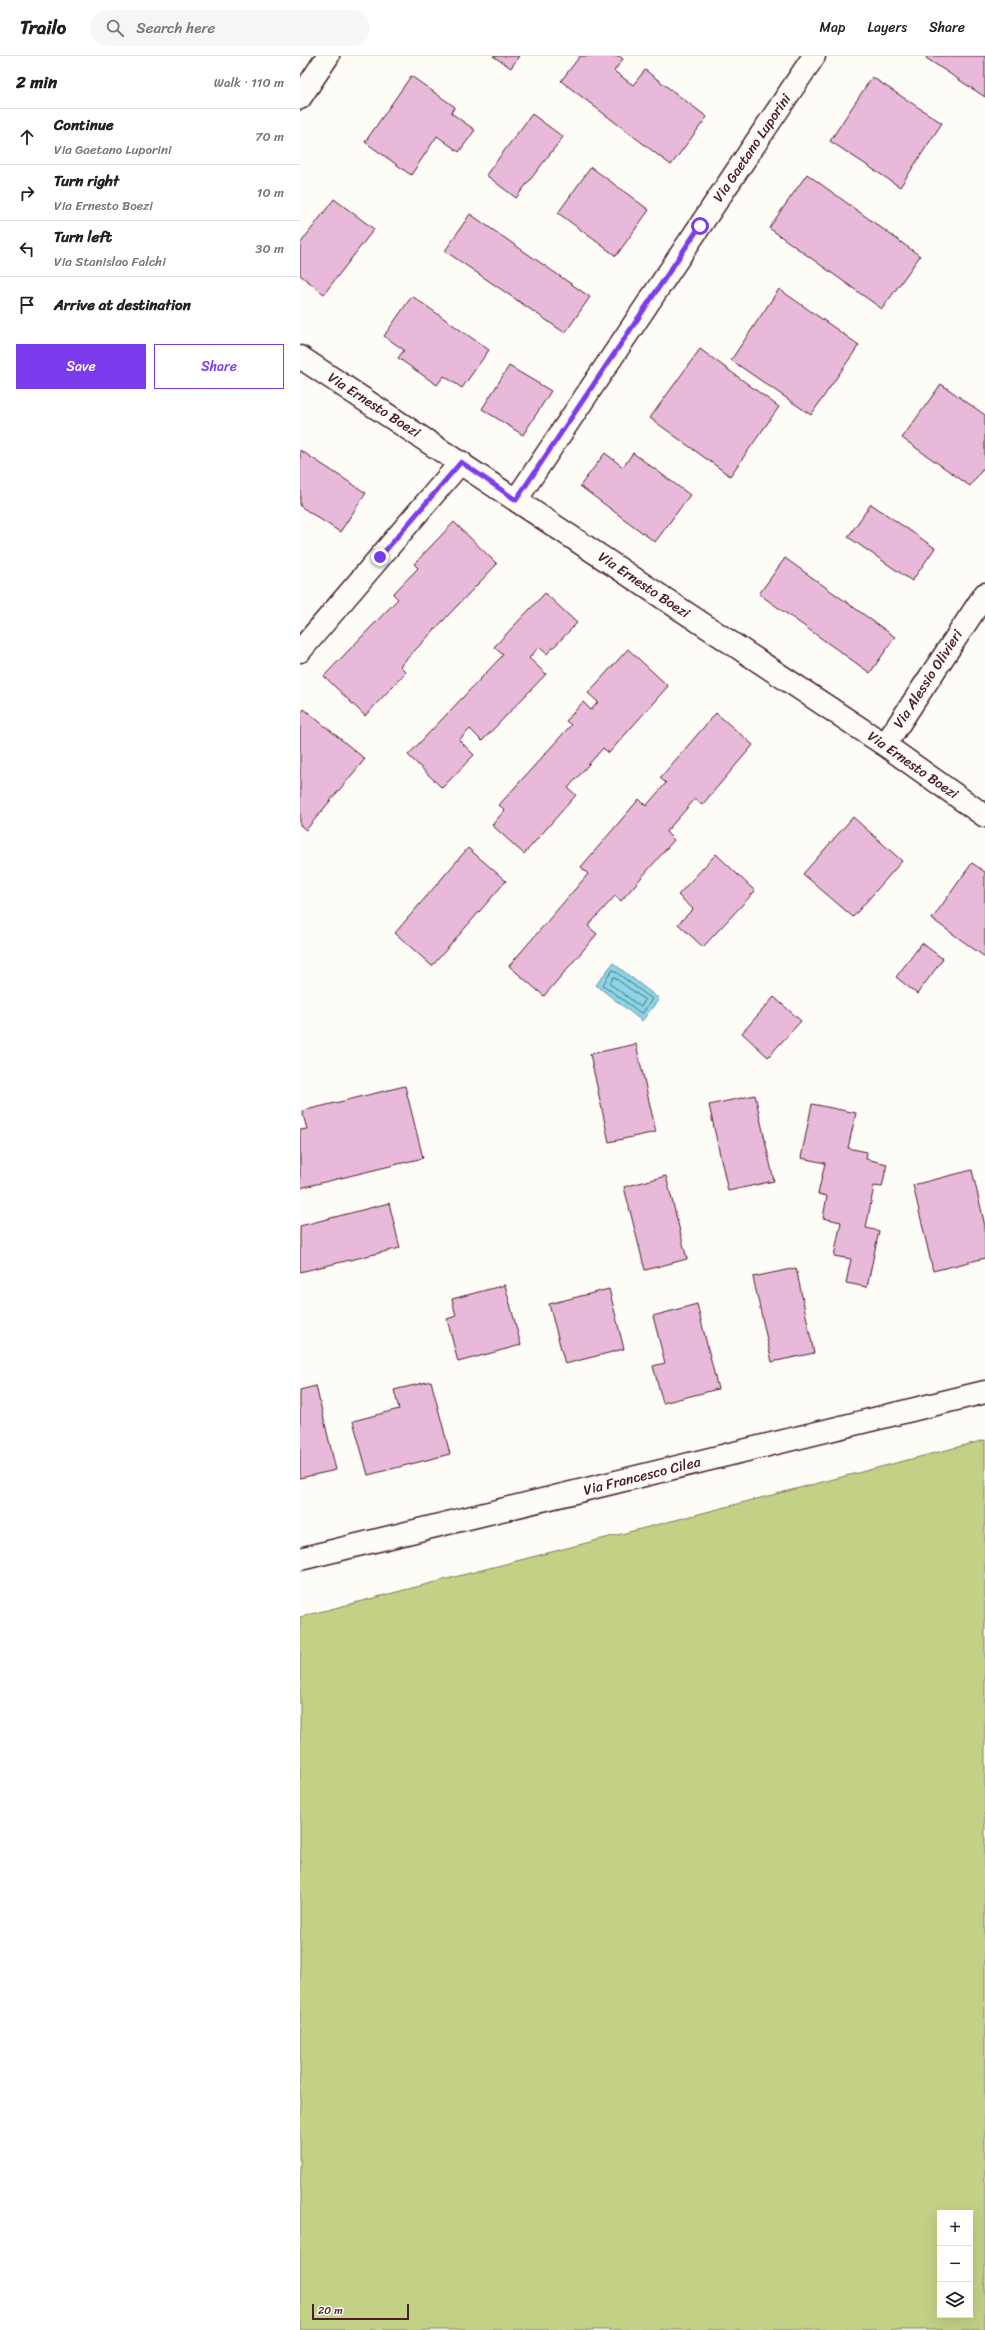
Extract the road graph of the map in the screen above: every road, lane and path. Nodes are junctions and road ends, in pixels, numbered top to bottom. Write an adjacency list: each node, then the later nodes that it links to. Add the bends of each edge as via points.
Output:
1 (328, 56): 3 (street)
2 (814, 56): 6 (street, Via Gaetano Luporini)
3 (300, 98)
4 (300, 357): 5 (street, Via Ernesto Boezi)
5 (461, 462): 6 (street, Via Ernesto Boezi); 8 (street)
6 (516, 500): 9 (street, Via Ernesto Boezi)
7 (985, 594): 9 (street, Via Alessio Olivieri)
8 (300, 651)
9 (885, 745): 10 (street, Via Ernesto Boezi)
10 (985, 816)
11 (985, 1392): 12 (street, Via Francesco Cilea)
12 (300, 1559)

